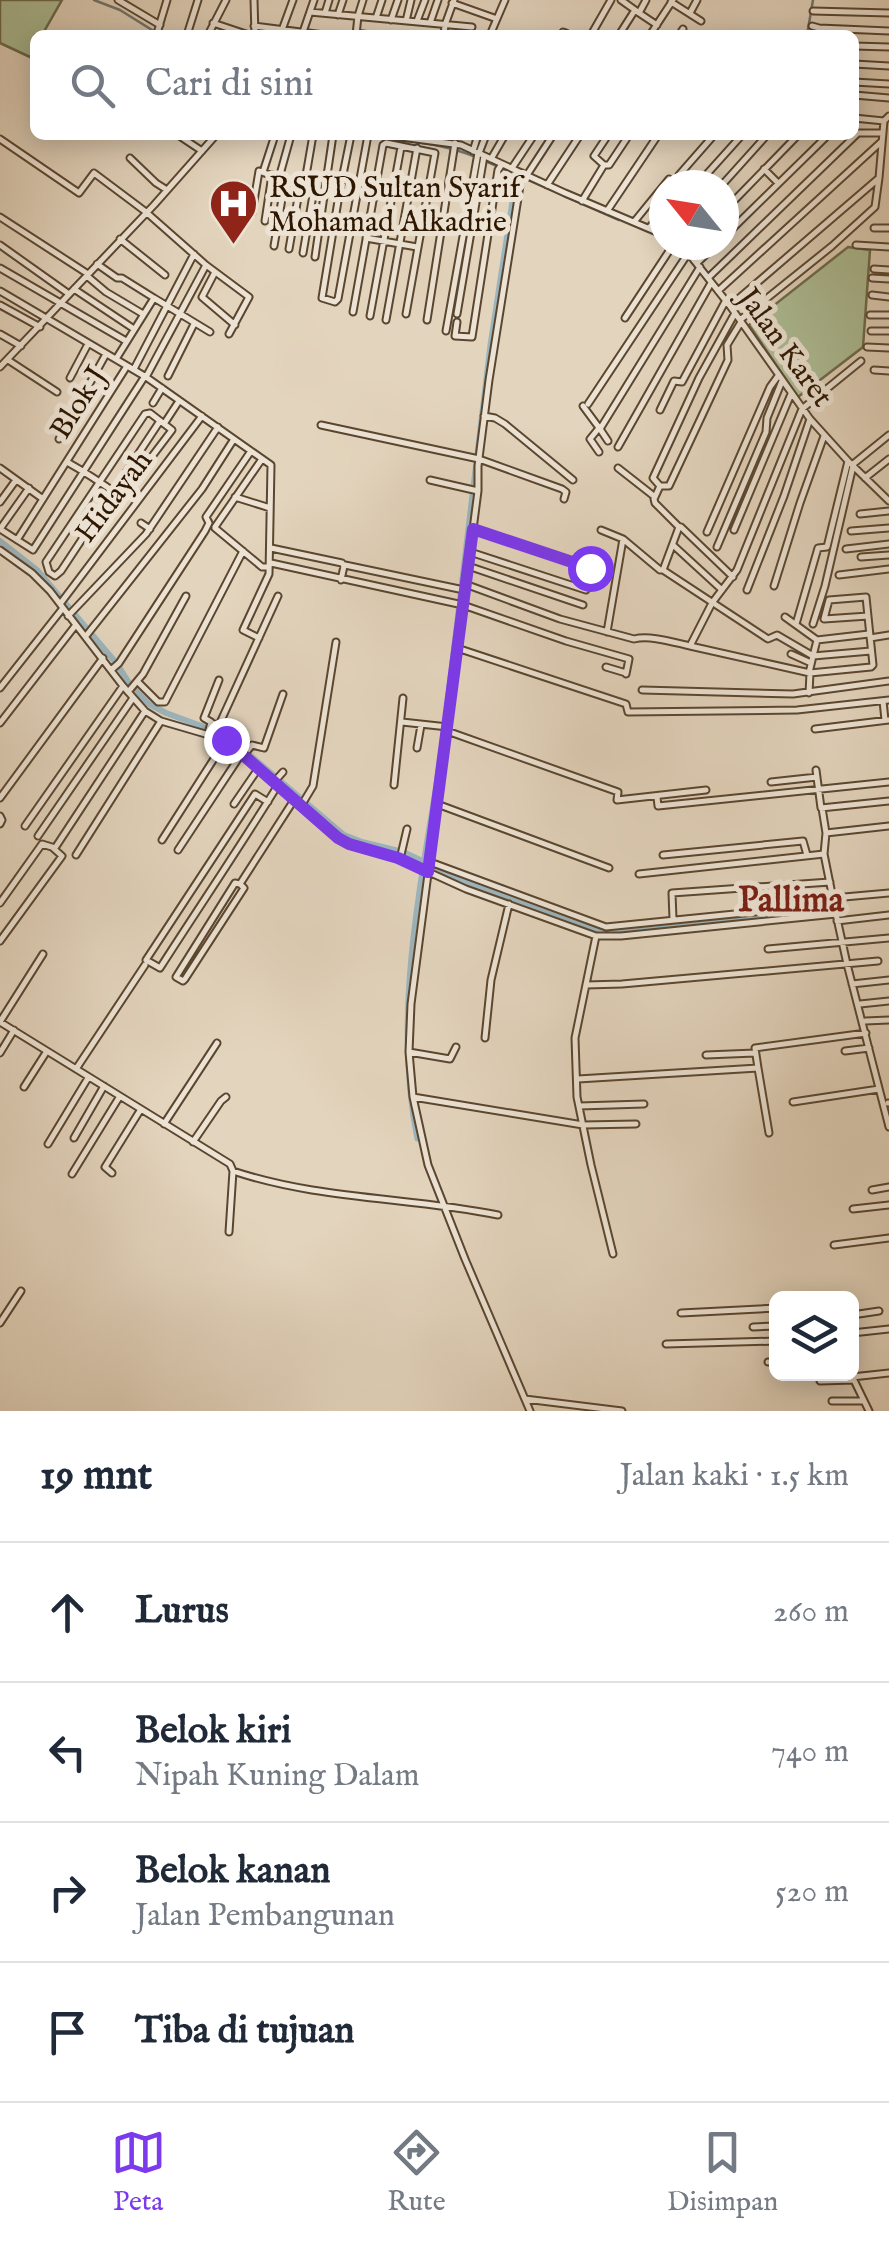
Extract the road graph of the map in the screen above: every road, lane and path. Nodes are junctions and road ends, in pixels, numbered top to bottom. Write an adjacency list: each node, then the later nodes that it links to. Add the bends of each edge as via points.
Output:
1 (167, 0): 22 (street, via 159,28)
2 (198, 0): 45 (street)
3 (226, 0): 37 (street)
4 (254, 0): 40 (street)
5 (293, 0): 51 (street)
6 (314, 0): 25 (street)
7 (329, 0): 27 (street)
8 (344, 0): 29 (street)
9 (363, 0): 30 (street)
10 (382, 0): 31 (street)
11 (398, 0): 33 (street)
12 (411, 0): 34 (street)
13 (425, 0): 36 (street)
14 (438, 0): 38 (street)
15 (504, 0): 32 (street)
16 (611, 0): 56 (street)
17 (623, 0): 23 (street)
18 (646, 0): 23 (street)
19 (698, 0): 28 (street)
20 (672, 1): 28 (street); 39 (street)
21 (453, 2): 32 (street); 41 (street)
22 (123, 3)
23 (637, 11): 39 (street); 57 (street)
24 (812, 11): 26 (street)
25 (310, 12): 27 (street); 52 (street)
26 (889, 13)
27 (325, 14): 29 (street)
28 (690, 14): 35 (street)
29 (338, 15): 30 (street)
30 (358, 16): 31 (street); 53 (street)
31 (376, 18): 33 (street)
32 (497, 19): 55 (street)
33 (391, 20): 34 (street)
34 (406, 21): 36 (street)
35 (702, 21)
36 (417, 22): 38 (street)
37 (213, 23): 43 (street); 46 (street)
38 (430, 24): 41 (street)
39 (657, 24): 58 (street)
40 (254, 26): 49 (street); 50 (street)
41 (445, 26): 44 (street); 54 (street)
42 (812, 26): 59 (street)
43 (223, 27): 47 (street); 48 (street)
44 (472, 28)
45 (189, 30)
46 (210, 30)
47 (222, 30)
48 (230, 30)
49 (253, 30)
50 (269, 30)
51 (278, 30)
52 (304, 30)
53 (356, 30)
54 (445, 30)
55 (492, 30)
56 (594, 30)
57 (622, 30)
58 (653, 30)
59 (889, 31)
60 (859, 46): 61 (street)
61 (889, 47)
62 (859, 64): 63 (street)
63 (889, 66)
64 (859, 82): 65 (street)
65 (889, 84)
66 (859, 96): 67 (street)
67 (889, 98)
68 (859, 118): 69 (street)
69 (886, 119): 70 (street)
70 (885, 131): 71 (street); 98 (street)
71 (859, 133)
72 (0, 139): 124 (street, via 79,194 94,173)
73 (186, 140): 100 (street)
74 (212, 140): 100 (street)
75 (273, 140): 110 (street)
76 (290, 140): 112 (street)
77 (312, 140): 116 (street)
78 (332, 140): 120 (street)
79 (350, 140): 80 (street, via 322,298 335,302)
80 (367, 140)
81 (402, 140): 99 (street); 133 (street, via 383,146); 135 (street)
82 (478, 140): 101 (street)
83 (485, 140): 101 (street)
84 (499, 140): 101 (street)
85 (531, 140): 105 (street)
86 (549, 140): 111 (street)
87 (577, 140): 115 (street)
88 (605, 140): 103 (street, via 594,156)
89 (626, 140): 103 (street)
90 (651, 140): 123 (street)
91 (710, 140): 106 (street)
92 (738, 140): 107 (street)
93 (762, 140): 108 (street)
94 (793, 140): 109 (street)
95 (823, 140): 114 (street)
96 (851, 140): 161 (street)
97 (454, 143): 101 (street); 183 (street)
98 (884, 145): 113 (street); 164 (street)
99 (417, 148): 136 (street); 141 (street, via 436,154)
100 (202, 151): 117 (street)
101 (480, 156): 104 (street); 104 (street, via 455,336 472,337); 188 (street)
102 (130, 158): 117 (street)
103 (604, 165): 121 (street)
104 (501, 166): 105 (street)
105 (512, 168): 111 (street)
106 (684, 170)
107 (710, 170)
108 (736, 170)
109 (764, 170): 114 (street); 119 (street)
110 (263, 172): 112 (street); 125 (street)
111 (523, 175): 115 (street); 220 (street)
112 (279, 178): 116 (street); 127 (street); 139 (street)
113 (879, 178): 168 (street); 180 (street, via 875,207)
114 (778, 184): 129 (street)
115 (547, 185): 121 (street)
116 (302, 187): 118 (street); 142 (street)
117 (168, 190): 124 (street)
118 (312, 195): 120 (street); 143 (street)
119 (739, 196)
120 (324, 197): 145 (street)
121 (582, 201): 123 (street)
122 (649, 204): 128 (street)
123 (607, 211): 128 (street)
124 (146, 212): 134 (street); 144 (street)
125 (252, 213)
126 (0, 217): 157 (street)
127 (265, 221)
128 (634, 222): 130 (street)
129 (739, 222)
130 (649, 228)
131 (874, 228): 132 (street)
132 (889, 228)
133 (366, 238): 135 (street); 172 (street)
134 (120, 239): 150 (street); 158 (street)
135 (384, 241): 136 (street); 177 (street)
136 (400, 244): 141 (street); 182 (street)
137 (0, 245): 163 (street)
138 (856, 245): 140 (street)
139 (274, 246)
140 (889, 247)
141 (418, 248): 174 (street)
142 (289, 249)
143 (303, 253)
144 (194, 254): 151 (street); 171 (street, Blok J)
145 (315, 257)
146 (663, 260): 179 (street)
147 (679, 260): 215 (street)
148 (695, 260): 152 (street, Jalan Karet)
149 (702, 260): 152 (street)
150 (97, 264): 157 (street); 167 (street)
151 (206, 265): 156 (street); 175 (street)
152 (698, 265): 161 (street, Jalan Karet); 227 (street)
153 (0, 268): 169 (street)
154 (874, 269): 155 (street)
155 (889, 270)
156 (215, 272): 185 (street, via 202,297); 185 (street, via 250,298)
157 (87, 275): 163 (street); 173 (street)
158 (165, 275)
159 (872, 278): 160 (street)
160 (889, 279)
161 (710, 280): 164 (street, Jalan Karet); 233 (street)
162 (0, 291): 181 (street)
163 (71, 292): 169 (street); 187 (street)
164 (718, 292): 168 (street, Jalan Karet)
165 (872, 296): 166 (street)
166 (889, 297)
167 (154, 298): 171 (street); 173 (street)
168 (728, 303): 180 (street, Jalan Karet); 218 (street)
169 (61, 304): 181 (street); 194 (street)
170 (0, 305): 186 (street)
171 (168, 307): 175 (street); 203 (street, Blok J)
172 (353, 312)
173 (143, 314): 187 (street)
174 (406, 314)
175 (180, 315): 184 (street); 207 (street)
176 (870, 315): 178 (street)
177 (370, 316)
178 (889, 316)
179 (624, 318)
180 (739, 318): 209 (street, Jalan Karet); 216 (street); 221 (street)
181 (47, 320): 186 (street); 195 (street)
182 (386, 320)
183 (427, 320)
184 (194, 324): 190 (street); 206 (street)
185 (234, 325): 193 (street)
186 (40, 327): 196 (street)
187 (134, 329): 194 (street)
188 (446, 331)
189 (871, 331): 191 (street)
190 (210, 332)
191 (889, 332)
192 (0, 334): 196 (street)
193 (229, 334)
194 (126, 341): 200 (street)
195 (88, 344): 199 (street); 208 (street)
196 (22, 346): 202 (street)
197 (868, 347): 198 (street)
198 (889, 348)
199 (106, 354): 200 (street); 230 (street)
200 (116, 359): 203 (street)
201 (861, 361): 217 (street)
202 (3, 364): 211 (street)
203 (131, 368): 207 (street); 239 (street, Blok J)
204 (874, 370): 205 (street)
205 (889, 371)
206 (168, 376)
207 (145, 377): 210 (street); 243 (street)
208 (70, 378)
209 (780, 378): 212 (street, Jalan Karet); 274 (street, via 770,386); 279 (street, via 766,432)
210 (162, 388): 213 (street); 214 (street)
211 (57, 392)
212 (791, 394): 217 (street, Jalan Karet); 272 (street)
213 (180, 400): 219 (street); 224 (street)
214 (153, 403)
215 (586, 407): 222 (street); 227 (street)
216 (685, 409): 221 (street); 249 (street, via 653,478)
217 (802, 409): 223 (street, Jalan Karet); 293 (street)
218 (660, 410)
219 (202, 416): 226 (street); 305 (street, Hidayah)
220 (484, 416): 238 (street); 247 (street, via 502,422)
221 (701, 417): 249 (street, via 668,486)
222 (577, 420)
223 (810, 420): 228 (street, Jalan Karet); 301 (street)
224 (162, 422): 248 (street, via 145,414); 252 (street); 252 (street, via 171,434 123,496)
225 (321, 425): 238 (street)
226 (218, 427): 231 (street); 269 (street)
227 (600, 428): 232 (street); 235 (street, via 590,438)
228 (824, 436): 240 (street, Jalan Karet); 297 (street)
229 (889, 436): 240 (street)
230 (59, 439)
231 (234, 439): 234 (street); 315 (street)
232 (608, 441)
233 (618, 447)
234 (250, 450): 237 (street); 265 (street, via 206,516)
235 (599, 452)
236 (889, 458): 244 (street)
237 (262, 459): 255 (street); 261 (street, via 272,467)
238 (477, 459): 253 (street); 258 (street, via 562,489)
239 (67, 462): 243 (street); 257 (street, Blok J)
240 (853, 466): 244 (street, Jalan Karet); 311 (street, via 827,547 818,548); 312 (street)
241 (0, 468): 245 (street)
242 (618, 468): 256 (street)
243 (84, 472): 248 (street); 276 (street, via 32,551)
244 (865, 478): 254 (street, Jalan Karet)
245 (16, 480): 250 (street); 260 (street)
246 (430, 480): 253 (street)
247 (573, 480)
248 (100, 482): 252 (street); 295 (street, via 46,562)
249 (660, 486): 256 (street)
250 (29, 488): 257 (street); 268 (street)
251 (889, 488): 254 (street)
252 (113, 491): 295 (street, via 60,571)
253 (474, 491): 270 (street)
254 (882, 494): 259 (street, Jalan Karet)
255 (234, 497): 261 (street); 265 (street)
256 (655, 497): 266 (street)
257 (43, 499): 276 (street, Blok J)
258 (564, 499)
259 (889, 501)
260 (0, 502)
261 (270, 508): 287 (street)
262 (889, 511): 263 (street)
263 (860, 514)
264 (142, 523): 269 (street)
265 (212, 525): 283 (street); 327 (street)
266 (679, 525): 277 (street); 293 (street)
267 (889, 528): 273 (street)
268 (0, 529): 276 (street)
269 (150, 529): 308 (street)
270 (473, 529): 284 (street); 290 (street)
271 (601, 530): 275 (street)
272 (734, 530)
273 (852, 530)
274 (707, 532)
275 (623, 539): 291 (street); 314 (street)
276 (17, 540)
277 (672, 544): 291 (street); 300 (street)
278 (889, 544): 281 (street)
279 (717, 547)
280 (270, 548): 296 (street, via 342,563)
281 (846, 549)
282 (0, 550): 295 (street)
283 (242, 551): 287 (street, via 262,568); 333 (street, via 165,702)
284 (470, 552): 289 (street); 299 (street)
285 (889, 555): 286 (street)
286 (860, 557)
287 (270, 565): 296 (street); 318 (street, via 242,630)
288 (346, 565): 298 (street)
289 (468, 566): 298 (street); 307 (street)
290 (590, 568)
291 (662, 570): 304 (street)
292 (889, 570): 294 (street)
293 (735, 573): 300 (street)
294 (839, 575)
295 (44, 576): 305 (street)
296 (341, 580): 306 (street)
297 (774, 586)
298 (465, 587): 306 (street); 314 (street)
299 (586, 590)
300 (722, 590): 304 (street)
301 (747, 590)
302 (186, 596): 333 (street)
303 (278, 596): 318 (street)
304 (712, 603): 321 (street); 326 (street)
305 (61, 604): 308 (street); 332 (street, Hidayah)
306 (460, 605): 322 (street); 328 (street, via 628,660 626,674)
307 (584, 605)
308 (69, 614): 313 (street)
309 (868, 616): 309 (street, via 865,597 829,600 824,620); 317 (street)
310 (785, 617): 311 (street)
311 (796, 624): 319 (street)
312 (813, 624)
313 (76, 625): 315 (street); 343 (street)
314 (607, 632): 321 (street)
315 (89, 634): 325 (street)
316 (889, 635): 317 (street)
317 (870, 636): 319 (street); 323 (street)
318 (259, 638): 346 (street, via 220,725)
319 (817, 640): 326 (street)
320 (336, 642): 365 (street, via 312,786)
321 (690, 646): 329 (street)
322 (456, 648): 339 (street, via 625,703 630,712); 347 (street)
323 (871, 651): 326 (street); 329 (street, via 872,666)
324 (791, 654): 326 (street)
325 (103, 658): 327 (street); 361 (street)
326 (812, 660): 329 (street)
327 (115, 667): 333 (street)
328 (606, 668)
329 (810, 673): 335 (street)
330 (219, 680): 346 (street, via 204,718)
331 (889, 682): 335 (street)
332 (0, 688)
333 (132, 689): 340 (street); 369 (street); 373 (street)
334 (642, 690): 335 (street)
335 (807, 693): 339 (street)
336 (283, 694): 351 (street, via 264,748 252,745)
337 (403, 698): 344 (street)
338 (886, 701): 339 (street); 341 (street)
339 (810, 709)
340 (145, 711): 342 (street); 375 (street)
341 (887, 720): 348 (street)
342 (161, 721): 346 (street); 378 (street)
343 (0, 722)
344 (400, 722): 345 (street); 357 (street)
345 (421, 725): 347 (street); 350 (street)
346 (209, 728): 349 (street)
347 (446, 728): 360 (street, via 618,792 617,800); 367 (street)
348 (815, 730)
349 (226, 740): 351 (street); 374 (street)
350 (417, 748)
351 (243, 754): 352 (street); 376 (street)
352 (259, 768): 356 (street); 366 (street)
353 (282, 772): 356 (street)
354 (771, 782): 359 (street, via 817,774)
355 (889, 782): 359 (street)
356 (275, 783): 362 (street); 363 (street)
357 (394, 784)
358 (706, 790): 360 (street)
359 (818, 790): 360 (street, via 658,806); 368 (street)
360 (656, 796)
361 (0, 798)
362 (294, 800): 365 (street); 408 (street, via 185,979)
363 (268, 802): 387 (street, via 255,794); 391 (street)
364 (889, 802): 368 (street)
365 (303, 803): 379 (street, via 343,841)
366 (234, 804)
367 (437, 804): 382 (street); 383 (street)
368 (821, 808): 372 (street)
369 (25, 826)
370 (889, 826): 372 (street)
371 (407, 830): 379 (street)
372 (826, 833): 377 (street)
373 (38, 836)
374 (162, 840)
375 (55, 846): 389 (street, via 42,844); 398 (street, via 62,856)
376 (178, 850)
377 (824, 854): 381 (street); 385 (street)
378 (76, 855)
379 (401, 855): 382 (street)
380 (662, 855): 381 (street, via 803,841)
381 (807, 855): 384 (street)
382 (427, 868): 390 (street); 395 (street, via 606,927); 425 (street)
383 (609, 868)
384 (639, 874)
385 (830, 882): 388 (street); 395 (street, via 672,893)
386 (889, 893): 388 (street)
387 (185, 898): 391 (street); 391 (street, via 146,960 160,968)
388 (834, 901): 392 (street); 394 (street)
389 (0, 903)
390 (509, 904): 399 (street); 419 (street)
391 (199, 906)
392 (727, 914): 395 (street); 397 (street)
393 (889, 915): 394 (street)
394 (837, 918): 397 (street); 402 (street)
395 (673, 920)
396 (0, 922): 398 (street)
397 (728, 926): 399 (street)
398 (9, 928): 401 (street)
399 (596, 936): 411 (street)
400 (889, 938): 402 (street)
401 (0, 941)
402 (843, 943): 403 (street); 406 (street)
403 (768, 950)
404 (43, 954): 416 (street)
405 (878, 961): 406 (street)
406 (847, 964): 410 (street); 411 (street)
407 (144, 965): 430 (street)
408 (176, 976)
409 (889, 980): 410 (street)
410 (852, 984): 418 (street)
411 (586, 985): 432 (street, via 575,1038)
412 (889, 1001): 413 (street)
413 (860, 1004)
414 (889, 1020): 415 (street)
415 (865, 1021)
416 (0, 1022): 417 (street)
417 (14, 1030): 423 (street); 427 (street)
418 (866, 1033): 422 (street); 426 (street)
419 (484, 1038)
420 (217, 1043): 443 (street)
421 (456, 1047): 425 (street, via 450,1059)
422 (868, 1048): 424 (street); 435 (street)
423 (47, 1051): 430 (street); 434 (street)
424 (845, 1051)
425 (409, 1052): 438 (street)
426 (755, 1053): 428 (street); 429 (street)
427 (0, 1054)
428 (706, 1055)
429 (758, 1068): 432 (street); 447 (street)
430 (76, 1069): 431 (street)
431 (89, 1077): 433 (street); 450 (street)
432 (576, 1079): 441 (street)
433 (104, 1086): 436 (street); 448 (street)
434 (24, 1087)
435 (879, 1089): 439 (street); 446 (street)
436 (120, 1096): 442 (street); 453 (street)
437 (226, 1096): 449 (street)
438 (413, 1098): 445 (street); 457 (street)
439 (793, 1102)
440 (644, 1104): 441 (street)
441 (580, 1106): 445 (street)
442 (141, 1109): 443 (street); 452 (street, via 105,1167)
443 (164, 1124): 449 (street)
444 (636, 1124): 445 (street)
445 (584, 1126): 463 (street)
446 (889, 1127)
447 (770, 1133)
448 (74, 1138)
449 (193, 1142): 451 (street)
450 (48, 1144)
451 (234, 1170): 457 (street, via 304,1190); 460 (street)
452 (112, 1173)
453 (72, 1174)
454 (889, 1188): 455 (street)
455 (872, 1190)
456 (889, 1204): 458 (street)
457 (444, 1207): 459 (street); 479 (street)
458 (853, 1208)
459 (498, 1215)
460 (230, 1232)
461 (889, 1238): 462 (street)
462 (834, 1245)
463 (614, 1254)
464 (21, 1291): 469 (street)
465 (769, 1308): 467 (street)
466 (879, 1311): 468 (street)
467 (681, 1313)
468 (859, 1314)
469 (0, 1322)
470 (769, 1326): 471 (street)
471 (754, 1327)
472 (889, 1329): 473 (street)
473 (859, 1332)
474 (769, 1341): 475 (street)
475 (666, 1344)
476 (889, 1373): 477 (street)
477 (859, 1376)
478 (854, 1381): 481 (street)
479 (525, 1399): 482 (street); 483 (street)
480 (832, 1401): 481 (street)
481 (864, 1401): 484 (street)
482 (530, 1411)
483 (622, 1411)
484 (868, 1411)

